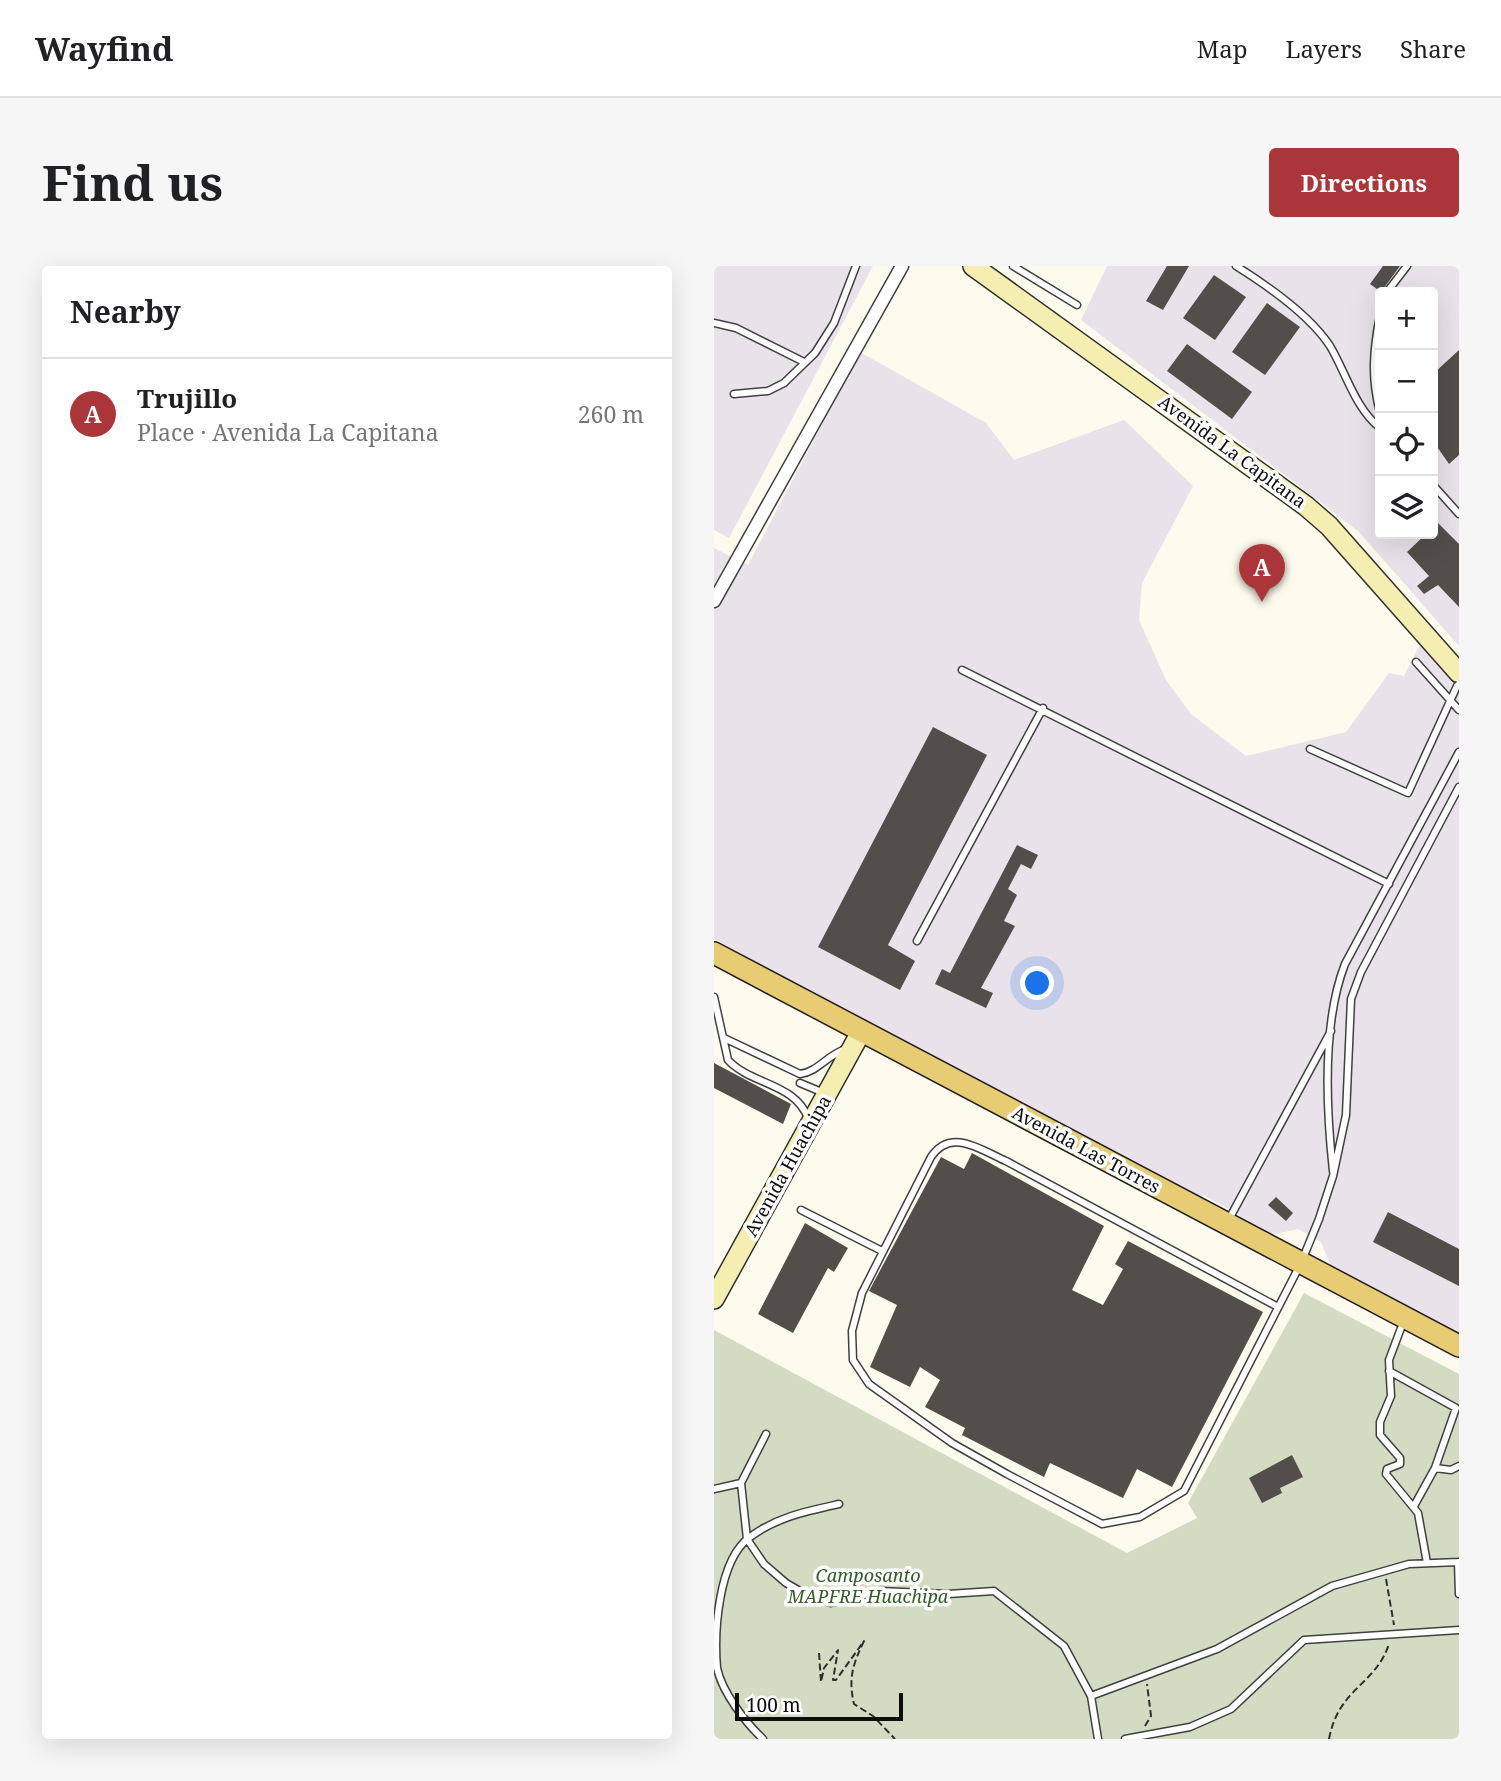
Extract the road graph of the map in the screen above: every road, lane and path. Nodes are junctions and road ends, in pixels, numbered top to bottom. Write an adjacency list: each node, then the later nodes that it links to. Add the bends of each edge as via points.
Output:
1 (856, 266): 11 (lane, via 834,323)
2 (902, 266): 17 (street)
3 (973, 266): 20 (street, Avenida La Capitana, via 1306,506 1329,526)
4 (1013, 266): 8 (lane)
5 (1236, 266): 14 (lane, via 1311,323)
6 (1407, 266): 7 (lane)
7 (1391, 287)
8 (1077, 305)
9 (714, 323): 11 (lane, via 736,328)
10 (1375, 338): 12 (lane)
11 (804, 362): 13 (lane, via 784,383 768,391)
12 (1375, 392)
13 (734, 394)
14 (1375, 424)
15 (1438, 494): 16 (lane)
16 (1459, 514)
17 (714, 601)
18 (1416, 663): 21 (lane)
19 (962, 670): 22 (lane)
20 (1458, 681): 21 (lane)
21 (1450, 700): 23 (lane); 24 (lane, via 1408,793)
22 (1043, 708): 27 (lane); 28 (lane)
23 (1459, 710)
24 (1310, 749)
25 (1459, 752): 27 (lane)
26 (1459, 787): 40 (lane, via 1351,999 1346,1115)
27 (1389, 884): 32 (lane, via 1335,989)
28 (917, 941)
29 (714, 953): 34 (main road, Avenida Las Torres)
30 (714, 966): 34 (main road, Avenida Las Torres)
31 (714, 997): 33 (lane)
32 (1332, 1029): 40 (lane, via 1327,1120); 42 (lane)
33 (724, 1038): 35 (lane, via 792,1073); 38 (lane, via 732,1064)
34 (857, 1041): 35 (lane); 37 (street, Avenida Huachipa); 42 (main road, Avenida Las Torres); 44 (main road, Avenida Las Torres)
35 (805, 1074): 36 (lane)
36 (800, 1083): 37 (lane); 38 (lane)
37 (827, 1095): 39 (street, Avenida Huachipa)
38 (792, 1096): 39 (lane, via 804,1108)
39 (810, 1125): 45 (street, Avenida Huachipa)
40 (1333, 1176): 44 (lane)
41 (801, 1210): 43 (lane)
42 (1226, 1224): 44 (main road, Avenida Las Torres)
43 (883, 1251): 46 (lane, via 931,1157 939,1145 951,1140 1006,1161); 46 (lane, via 862,1293 852,1331 853,1360 869,1384 952,1443 1102,1524 1140,1517 1184,1491)
44 (1298, 1268): 46 (lane); 47 (main road, Avenida Las Torres); 48 (main road, Avenida Las Torres)
45 (714, 1298)
46 (1278, 1307)
47 (1401, 1328): 49 (main road, Avenida Las Torres); 50 (lane)
48 (1459, 1346)
49 (1459, 1358)
50 (1389, 1371): 53 (lane, via 1456,1408); 57 (lane, via 1391,1396 1380,1422 1380,1435 1401,1461 1386,1474)
51 (766, 1434): 54 (lane)
52 (1459, 1466): 53 (lane)
53 (1435, 1468): 57 (lane)
54 (741, 1483): 55 (lane); 58 (lane)
55 (714, 1489)
56 (839, 1504): 58 (lane, via 792,1514)
57 (1414, 1506): 60 (lane)
58 (747, 1539): 67 (lane, via 764,1564 786,1583 831,1602 880,1591 994,1591 1064,1646); 69 (lane, via 732,1562 716,1606 717,1669 731,1698)
59 (1458, 1562): 60 (lane); 62 (lane)
60 (1427, 1563): 61 (lane)
61 (1384, 1571): 64 (path); 66 (lane, via 1332,1586 1217,1649)
62 (1459, 1594)
63 (1459, 1630): 64 (lane)
64 (1393, 1634): 68 (lane, via 1304,1640 1231,1709 1190,1727); 73 (path, via 1374,1673 1346,1697)
65 (819, 1653): 70 (path, via 821,1682 824,1668 838,1650 836,1680 864,1640 851,1665 854,1704)
66 (1146, 1676): 67 (lane); 68 (path, via 1151,1716)
67 (1091, 1696): 71 (lane)
68 (1138, 1736): 72 (lane)
69 (763, 1739)
70 (895, 1739)
71 (1098, 1739)
72 (1125, 1739)
73 (1329, 1739)

